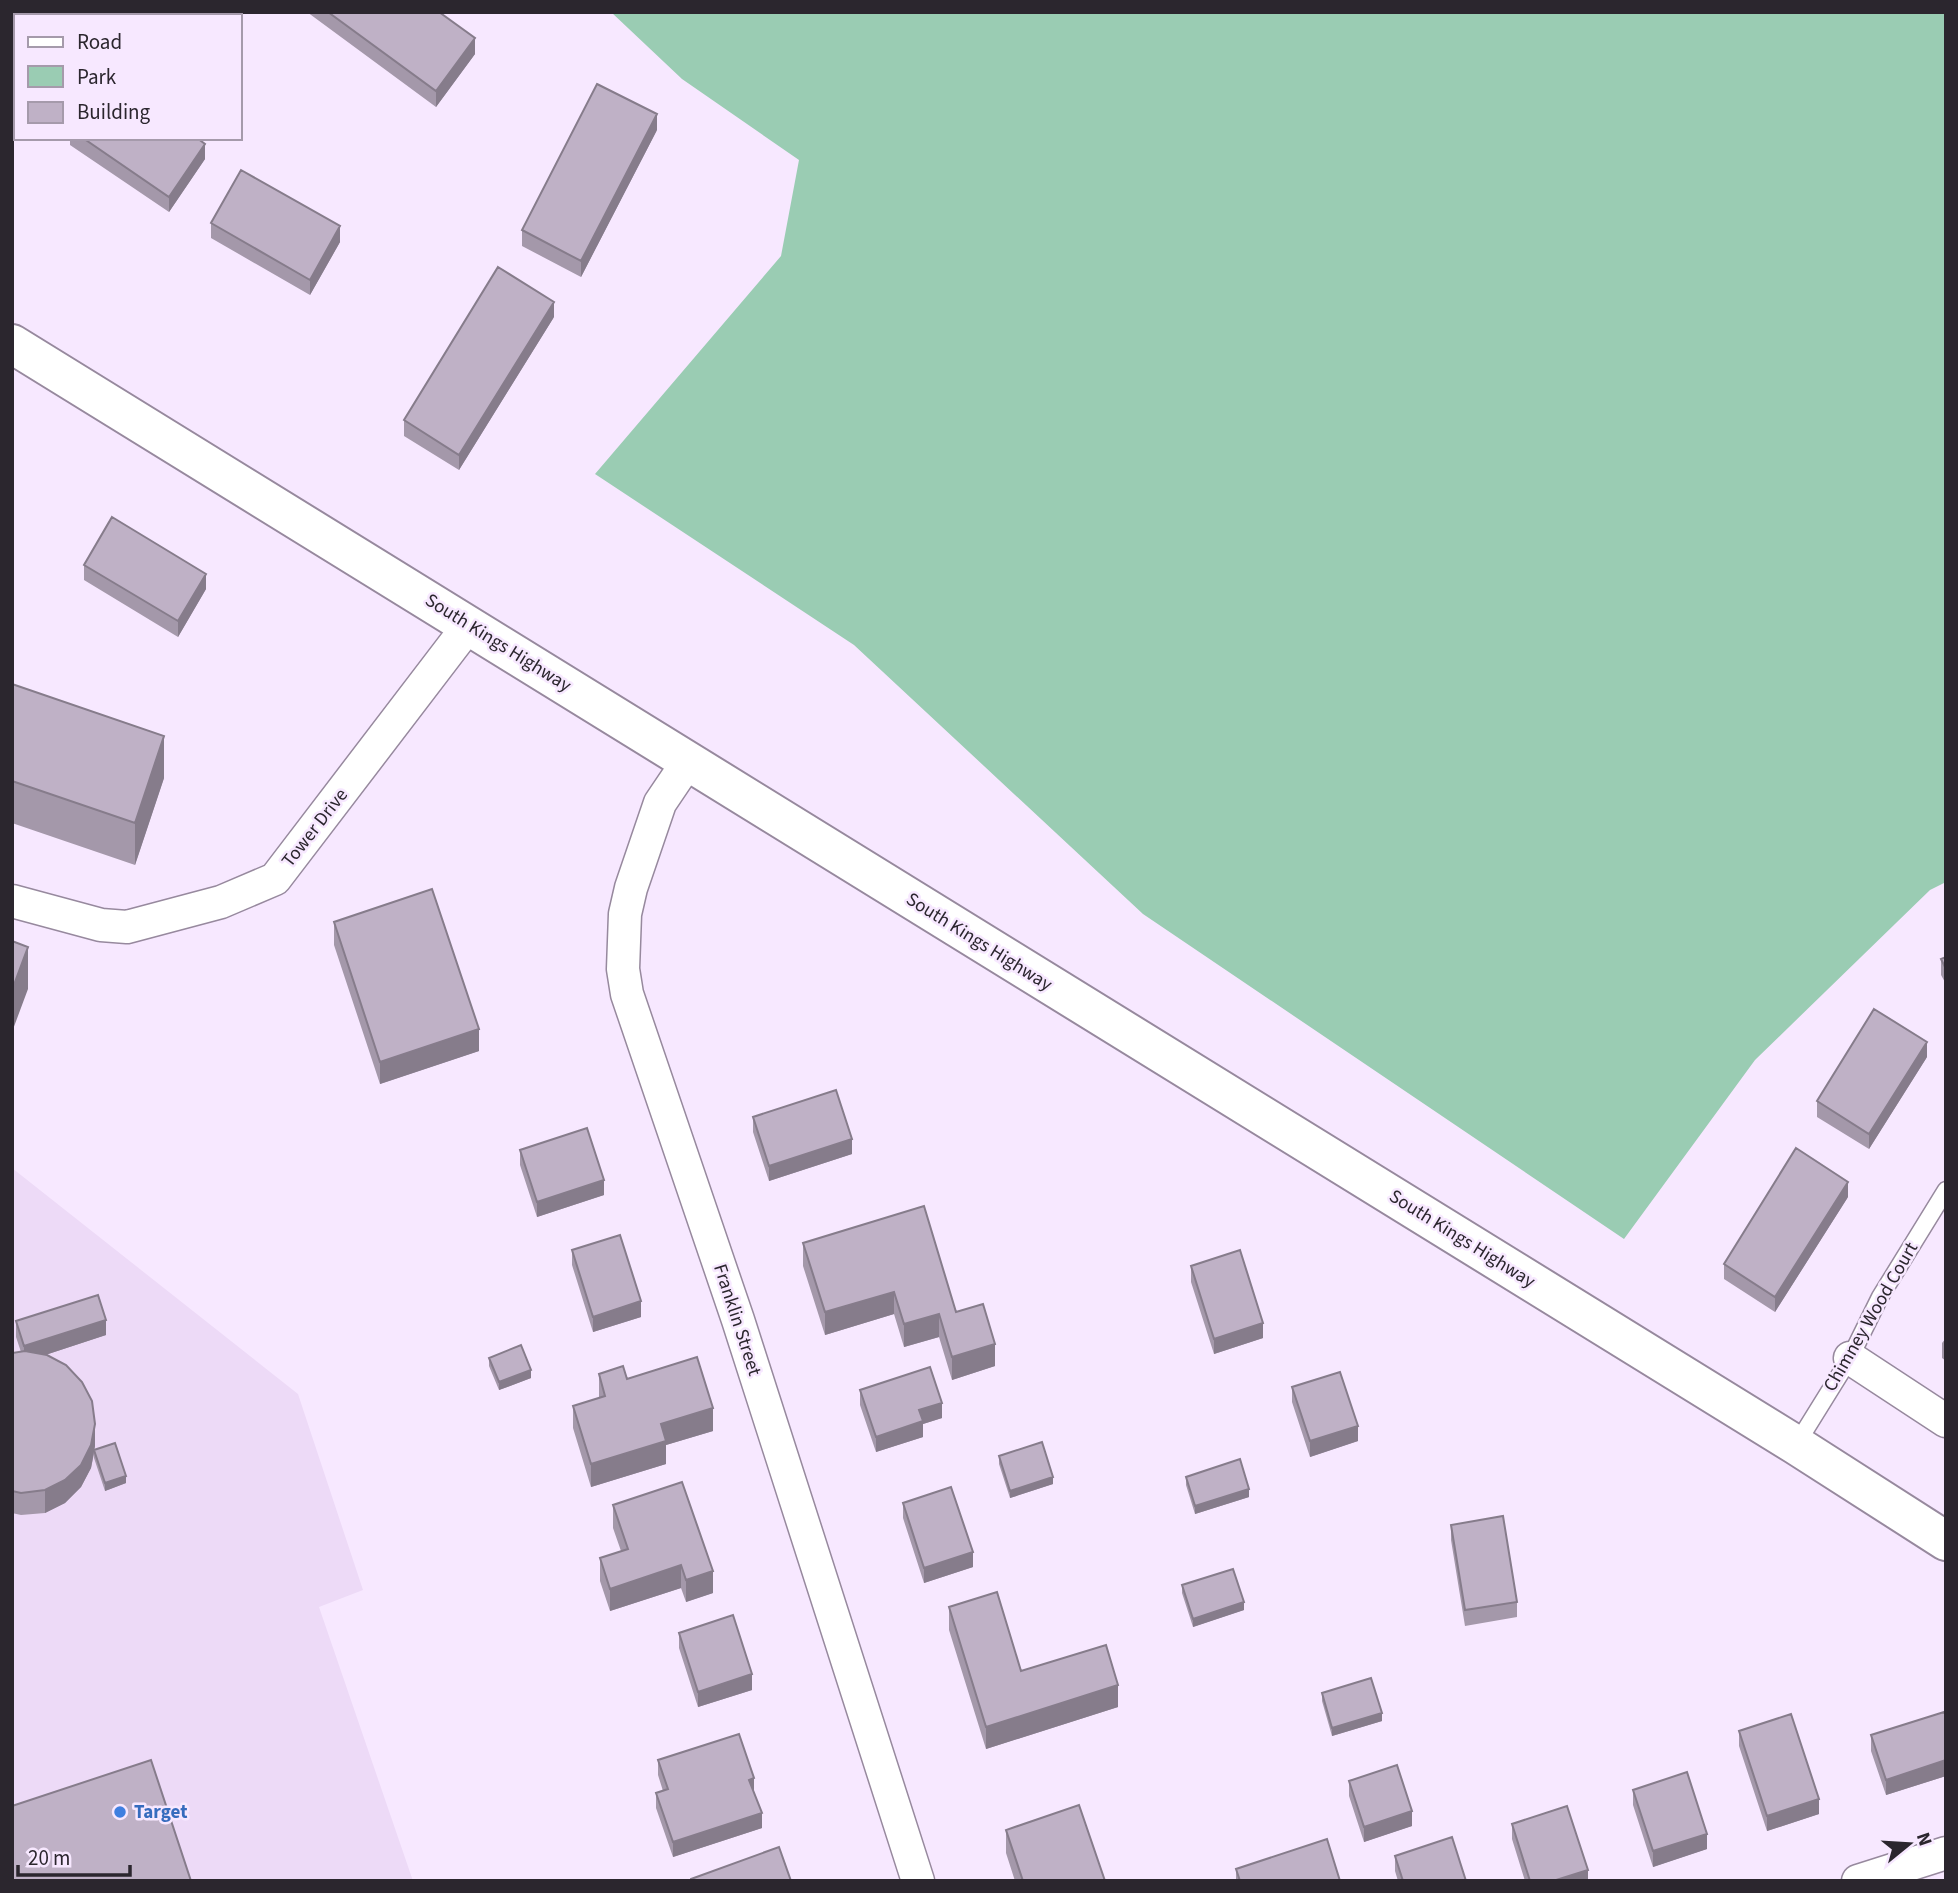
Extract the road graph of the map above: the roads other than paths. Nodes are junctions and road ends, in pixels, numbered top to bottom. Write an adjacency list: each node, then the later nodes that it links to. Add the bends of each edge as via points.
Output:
1 (12, 344): 2 (main road, South Kings Highway)
2 (469, 625): 3 (main road, South Kings Highway); 4 (street, Tower Drive, via 275,879 221,902 127,927 101,925)
3 (687, 763): 8 (main road, South Kings Highway); 11 (street, Franklin Street, via 660,803 631,888 625,914 627,994 738,1320)
4 (12, 901)
5 (1946, 1190): 6 (lane, Chimney Wood Court, via 1880,1297)
6 (1850, 1358): 7 (street); 8 (lane, Chimney Wood Court)
7 (1946, 1421)
8 (1796, 1445): 9 (main road, South Kings Highway)
9 (1946, 1541)
10 (1946, 1853): 12 (street)
11 (918, 1881)
12 (1858, 1881)

